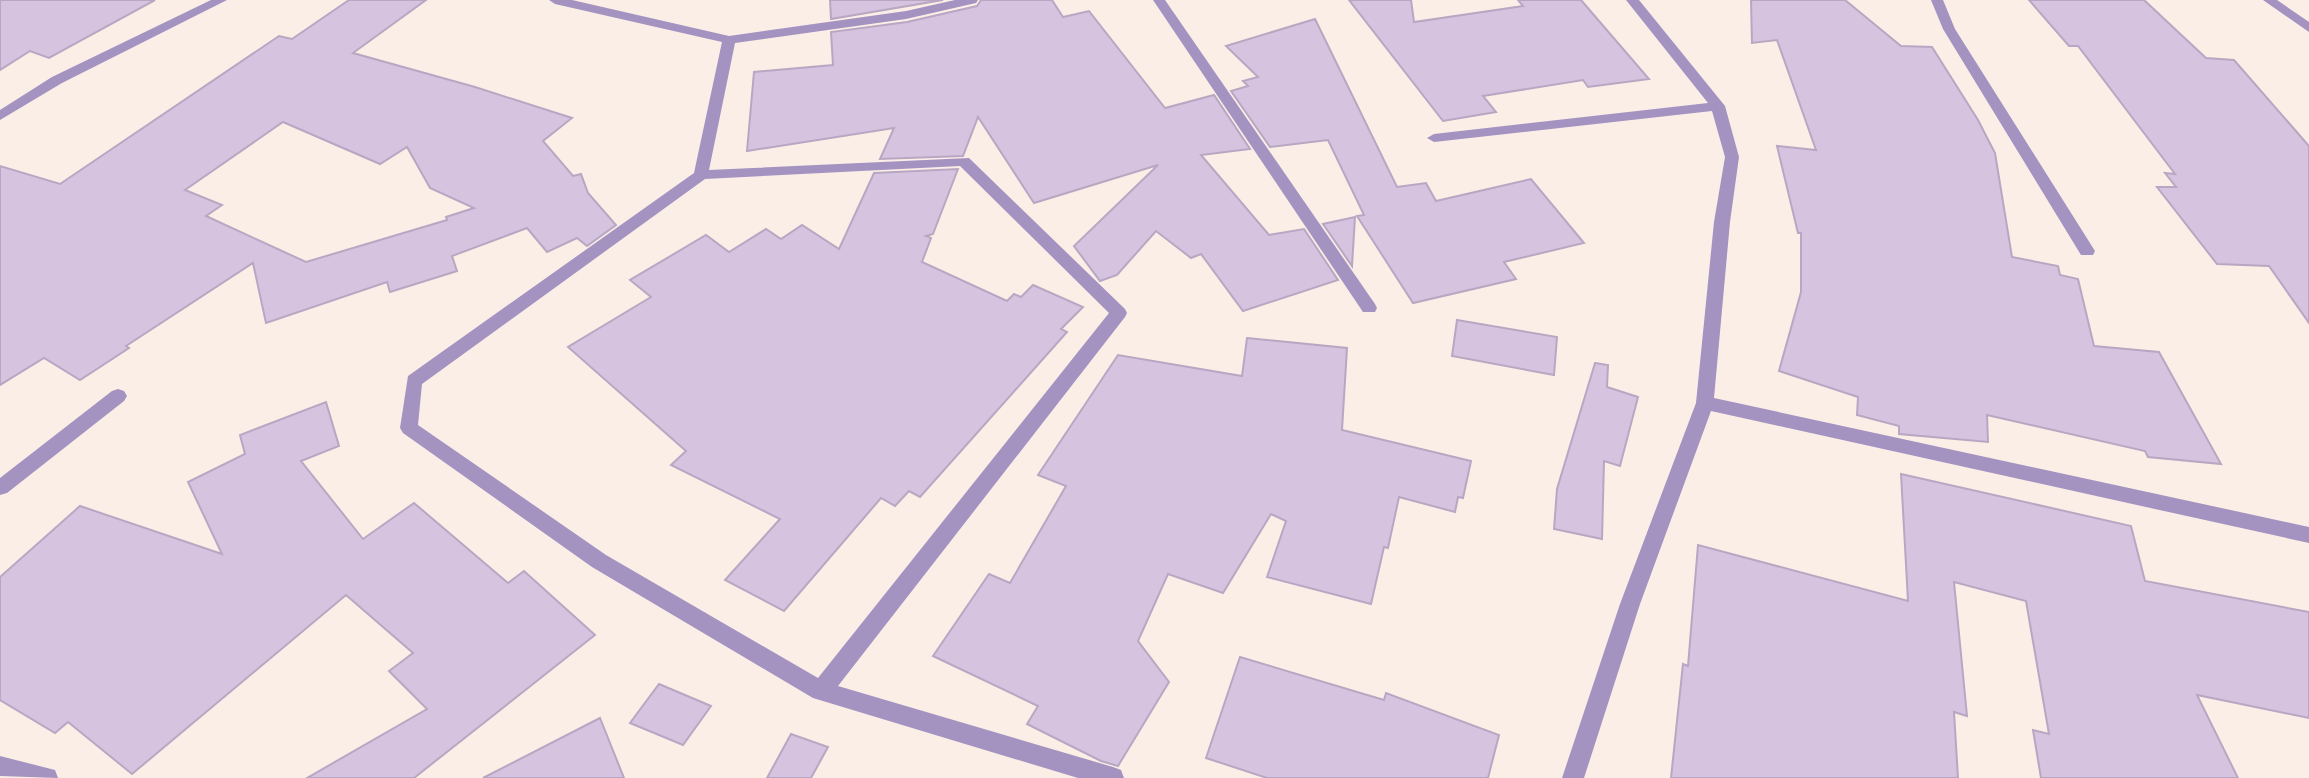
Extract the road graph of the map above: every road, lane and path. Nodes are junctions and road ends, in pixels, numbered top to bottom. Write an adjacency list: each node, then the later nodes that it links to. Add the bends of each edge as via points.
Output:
1 (221, 0): 13 (street, via 57,80)
2 (555, 0): 9 (street)
3 (617, 0): 9 (street)
4 (972, 0): 11 (street, via 905,15)
5 (1159, 0): 17 (street)
6 (1632, 0): 12 (street)
7 (1937, 0): 16 (street, via 1949,29)
8 (2269, 0): 10 (street)
9 (612, 15): 11 (street)
10 (2309, 28)
11 (729, 40): 15 (street)
12 (1718, 106): 14 (street); 19 (street, via 1732,156)
13 (0, 116)
14 (1434, 138)
15 (701, 175): 22 (street, via 414,381 409,428 599,561); 22 (street, via 964,161 1119,313)
16 (2087, 251)
17 (1369, 308)
18 (118, 396): 20 (street)
19 (1705, 403): 21 (street); 26 (street, via 1630,604)
20 (0, 488)
21 (2309, 535)
22 (821, 691): 25 (street)
23 (0, 766): 24 (street)
24 (47, 778)
25 (1113, 778)
26 (1573, 778)

